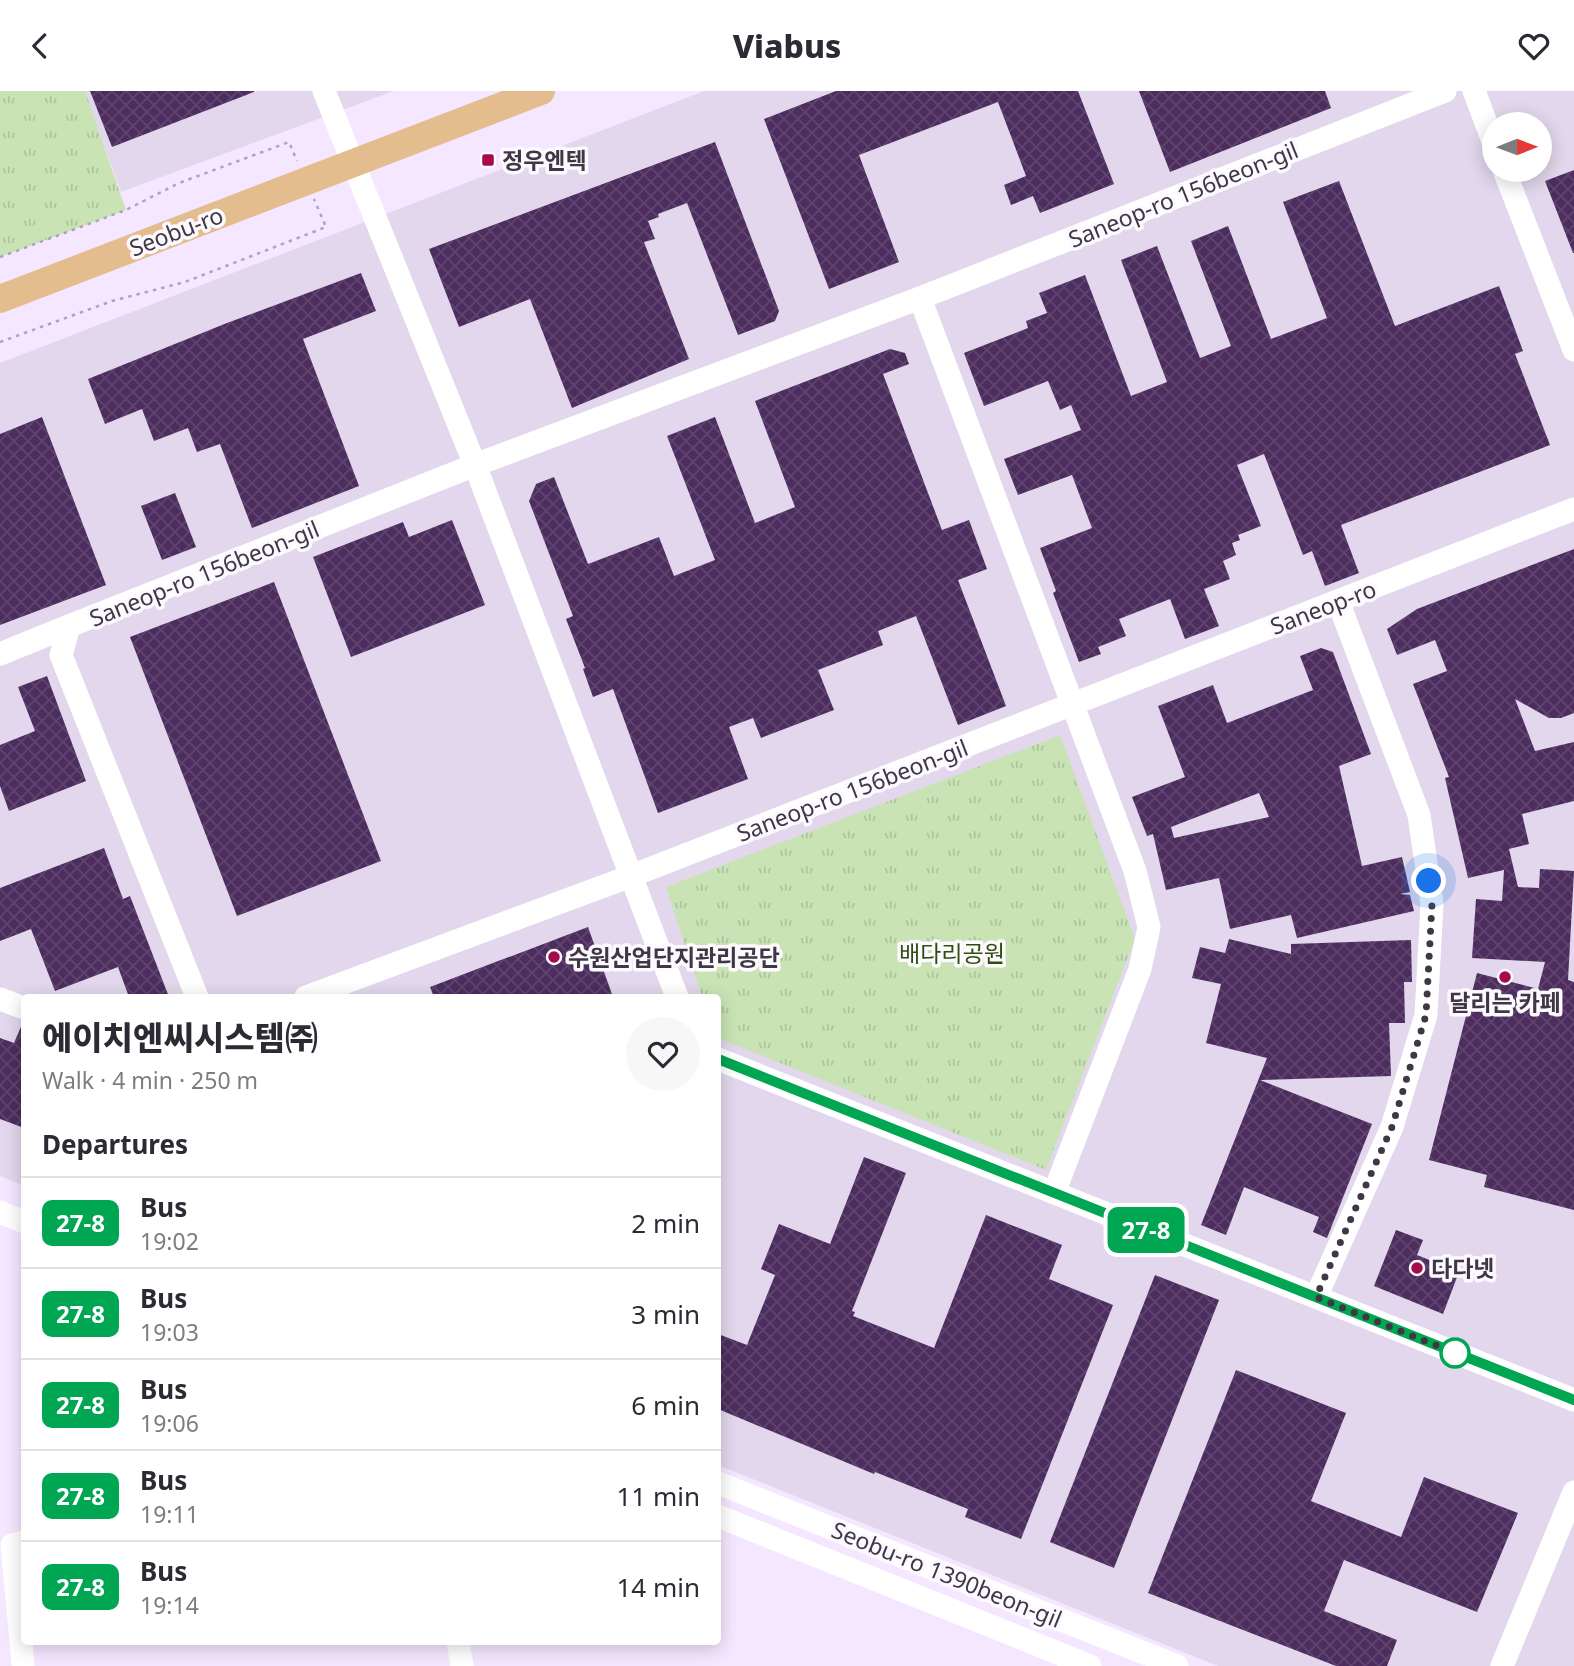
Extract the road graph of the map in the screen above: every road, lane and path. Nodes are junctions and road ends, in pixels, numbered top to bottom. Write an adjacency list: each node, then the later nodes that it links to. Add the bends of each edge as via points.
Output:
1 (324, 91): 7 (street)
2 (541, 91): 7 (main road, Seobu-ro)
3 (1445, 91): 11 (street, Saneop-ro 156beon-gil)
4 (1474, 91): 5 (street)
5 (1482, 112)
6 (289, 142): 10 (path)
7 (352, 164): 12 (main road, Seobu-ro); 15 (street)
8 (1509, 182): 14 (street)
9 (326, 227): 13 (path, via 185,282 112,301)
10 (0, 257)
11 (920, 298): 15 (street, Saneop-ro 156beon-gil); 20 (street)
12 (0, 299)
13 (0, 342)
14 (1574, 350)
15 (475, 465): 18 (street, Saneop-ro 156beon-gil); 21 (street)
16 (1574, 509): 17 (street, Saneop-ro)
17 (1338, 601): 20 (street, Saneop-ro); 31 (street, via 1419,815 1432,904 1426,1015 1392,1127)
18 (69, 626): 19 (street); 22 (street, Saneop-ro 156beon-gil, via 61,655)
19 (0, 654)
20 (1073, 705): 21 (street, Saneop-ro 156beon-gil); 28 (street, via 1135,871 1149,927 1140,969)
21 (631, 876): 23 (street, Saneop-ro 156beon-gil); 24 (street)
22 (196, 994)
23 (314, 994)
24 (676, 994)
25 (0, 999): 26 (street)
26 (21, 1007)
27 (721, 1060): 28 (street)
28 (1054, 1193): 31 (street)
29 (0, 1212): 30 (street)
30 (21, 1221)
31 (1316, 1297): 32 (street)
32 (1574, 1400)
33 (721, 1484): 44 (street, Seobu-ro 1390beon-gil)
34 (1574, 1492): 45 (street)
35 (721, 1517): 43 (street, Seobu-ro 1390beon-gil)
36 (21, 1543): 38 (street, via 12,1545)
37 (0, 1581): 41 (street)
38 (21, 1643)
39 (21, 1645): 41 (street)
40 (459, 1645): 42 (street)
41 (23, 1665)
42 (463, 1666)
43 (1090, 1666)
44 (1177, 1666)
45 (1502, 1666)

